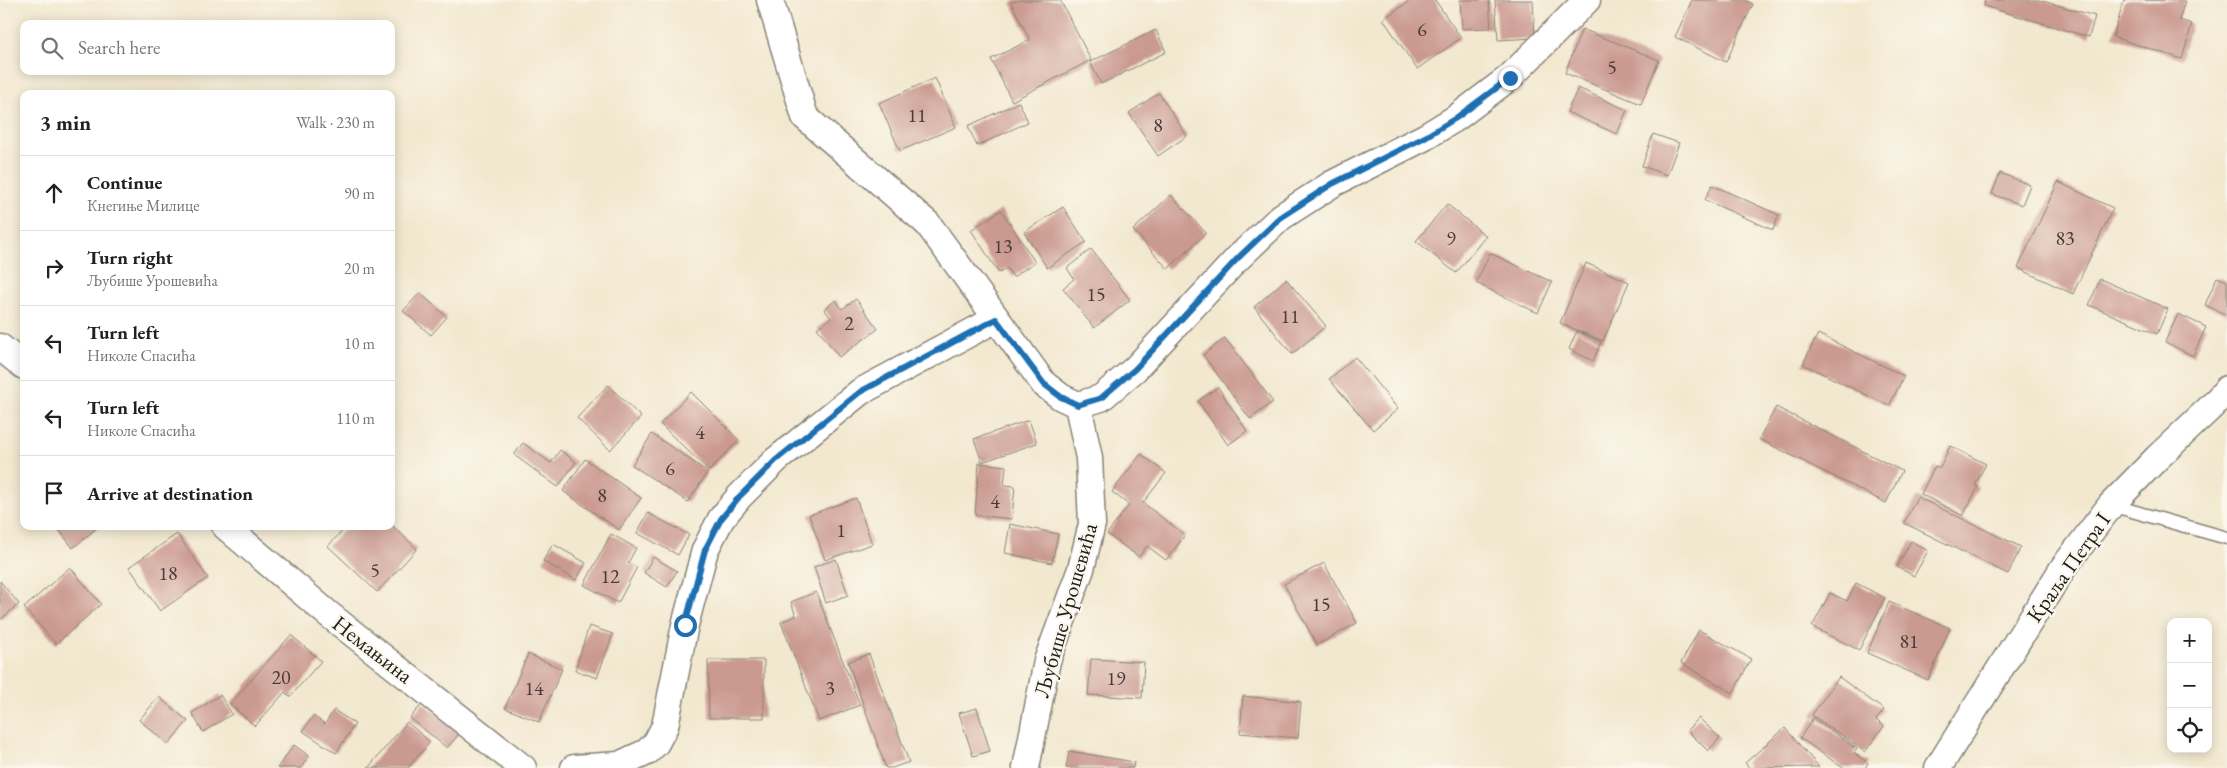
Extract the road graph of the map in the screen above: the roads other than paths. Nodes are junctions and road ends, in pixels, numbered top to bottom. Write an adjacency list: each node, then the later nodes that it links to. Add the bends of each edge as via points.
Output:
1 (770, 0): 3 (street, via 805,117 928,224)
2 (1587, 0): 7 (street, via 1510,78 1456,118 1332,184 1281,217 1238,258 1135,369 1101,398)
3 (996, 319): 7 (street, via 1044,384); 12 (street, via 860,392 776,460 739,497 721,519 705,550 685,625 665,726 656,743 647,752 619,765)
4 (0, 347): 5 (street)
5 (20, 363)
6 (2227, 389): 8 (street, Краља Петра I)
7 (1078, 405): 13 (street, Љубише Урошевића, via 1090,466 1092,524 1081,569 1047,661)
8 (2111, 505): 10 (lane); 14 (street, Краља Петра I, via 2063,568)
9 (230, 530): 11 (street, Немањина, via 328,613)
10 (2227, 538)
11 (523, 768)
12 (574, 768)
13 (1026, 768)
14 (1938, 768)

